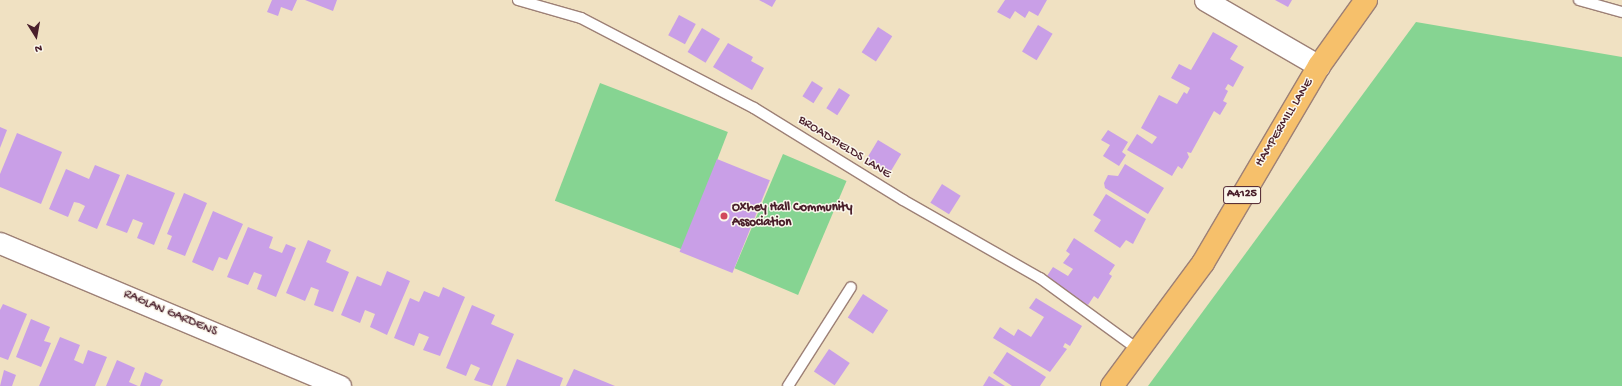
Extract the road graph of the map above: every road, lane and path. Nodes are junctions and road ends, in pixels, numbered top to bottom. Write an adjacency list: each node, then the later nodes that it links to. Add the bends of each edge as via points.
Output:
1 (518, 0): 9 (lane, BROADFIELDS LANE, via 581,18 754,108 903,200 1040,278)
2 (1205, 0): 6 (street)
3 (1366, 0): 6 (main road, HAMPERMILL LANE / A4125)
4 (1579, 0): 5 (lane)
5 (1622, 12)
6 (1319, 66): 9 (main road, HAMPERMILL LANE / A4125, via 1203,263)
7 (0, 243): 10 (street, RAGLAN GARDENS)
8 (851, 287): 11 (lane)
9 (1140, 350): 12 (main road, HAMPERMILL LANE / A4125)
10 (340, 386)
11 (788, 386)
12 (1112, 386)

